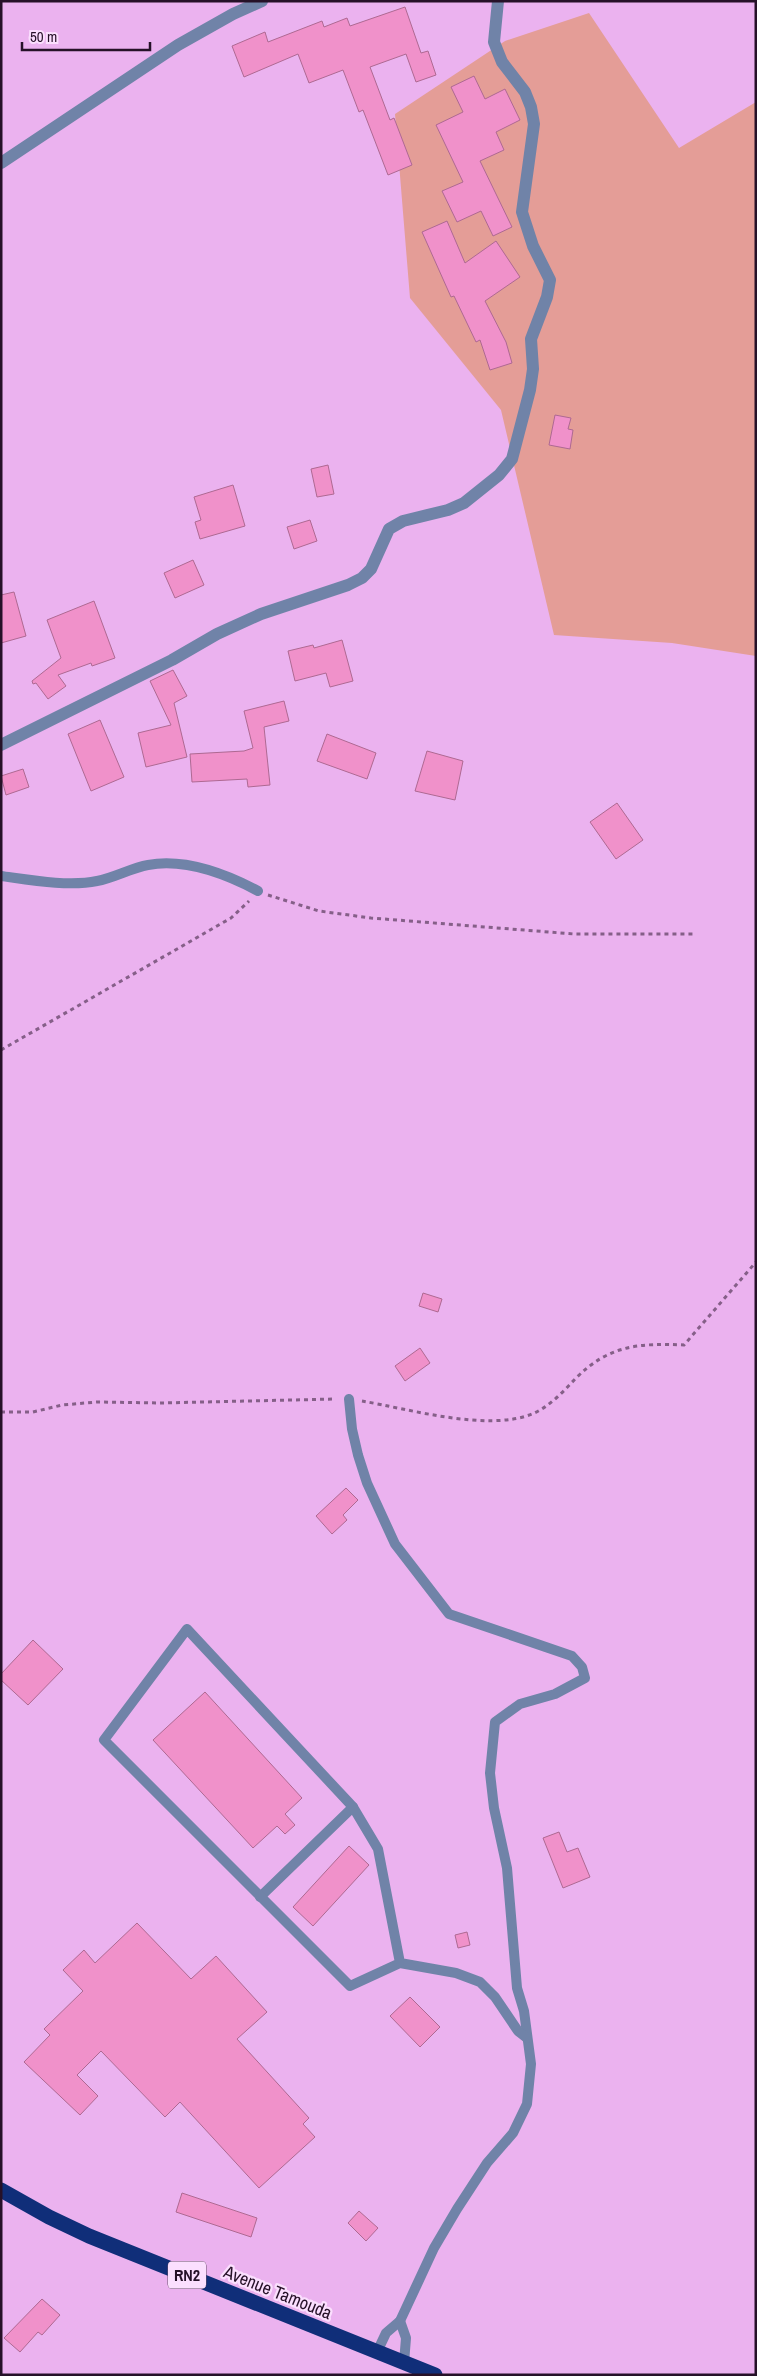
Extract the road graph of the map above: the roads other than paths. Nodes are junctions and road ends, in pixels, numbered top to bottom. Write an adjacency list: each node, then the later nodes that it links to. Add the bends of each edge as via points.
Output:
1 (262, 1): 3 (street, via 216,22 178,45)
2 (498, 1): 4 (street, via 494,42 502,62 525,92 534,124 522,212 533,246 550,280 531,339 533,369 530,390 512,459 499,475 464,503 402,521 389,529 371,569 362,578 261,614 217,634 172,660)
3 (1, 163)
4 (1, 745)
5 (1, 876): 6 (lane, via 97,881 149,865 172,864 210,871)
6 (258, 891)
7 (349, 1399): 11 (lane, via 352,1429 367,1484 395,1544 449,1614 572,1656 582,1667 585,1678 554,1694 520,1704 494,1722 490,1773 507,1868 517,1988)
8 (353, 1808): 9 (lane); 9 (lane, via 187,1629 104,1740); 10 (lane, via 378,1848)
9 (260, 1896): 10 (lane, via 350,1986)
10 (400, 1963): 11 (lane, via 480,1982)
11 (527, 2038): 13 (lane, via 530,2064 527,2104 513,2132 486,2163 434,2248)
12 (1, 2190): 14 (highway, Avenue Tamouda / RN2, via 89,2236)
13 (400, 2321): 14 (lane, via 386,2333); 15 (lane, via 407,2346)
14 (377, 2352): 15 (highway, Avenue Tamouda / RN2)
15 (404, 2362): 16 (highway, Avenue Tamouda / RN2)
16 (434, 2375)

